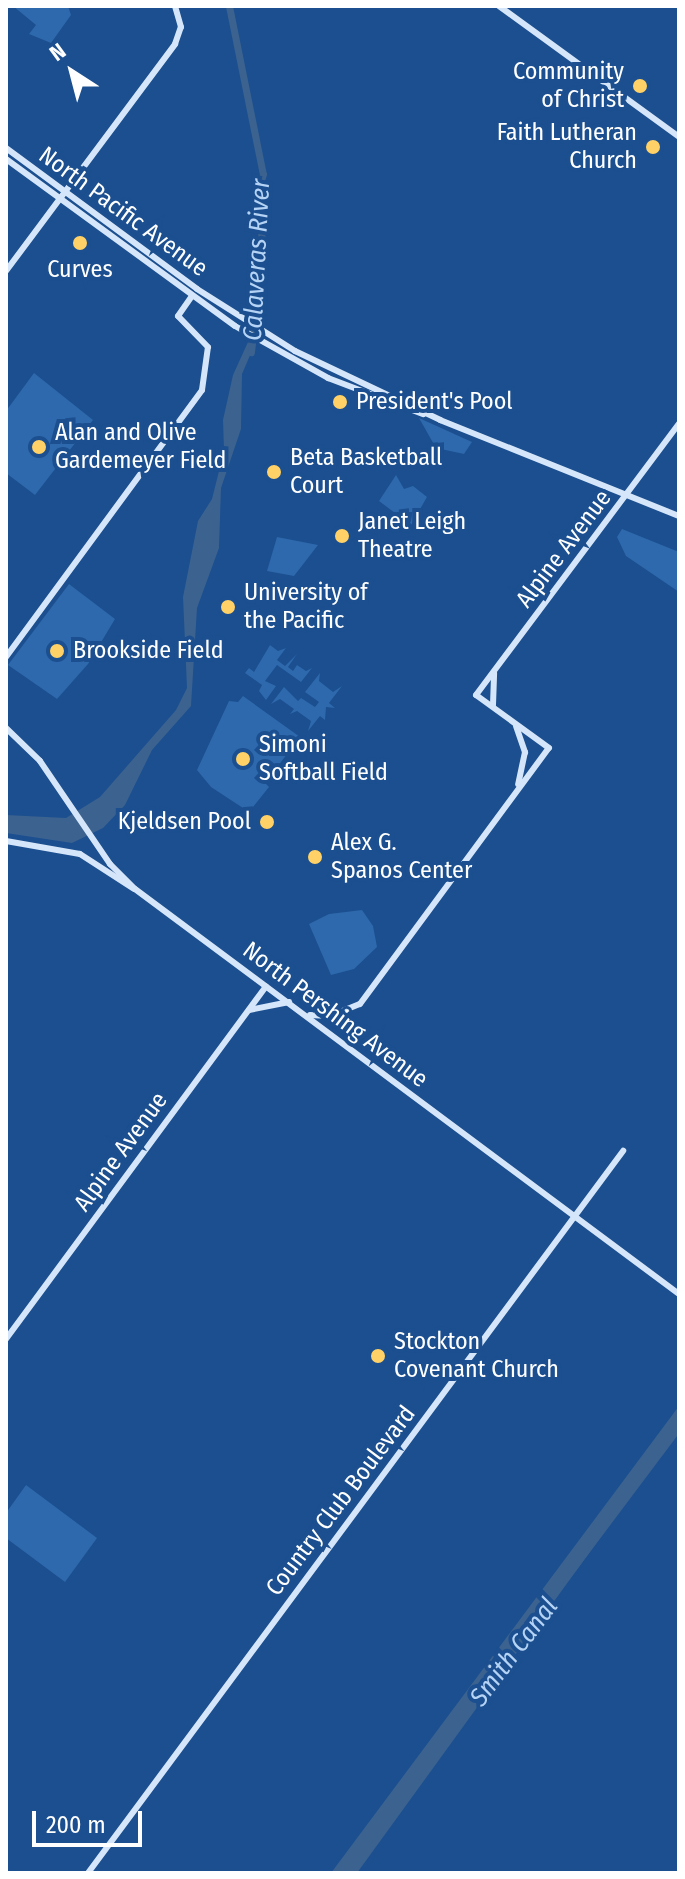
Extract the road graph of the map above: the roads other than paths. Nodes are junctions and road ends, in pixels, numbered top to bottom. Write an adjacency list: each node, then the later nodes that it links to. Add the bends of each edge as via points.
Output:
1 (175, 6): 7 (street, via 181,27 175,44)
2 (499, 6): 3 (street)
3 (679, 137)
4 (6, 148): 6 (street, North Pacific Avenue)
5 (6, 159): 6 (street); 7 (street)
6 (26, 164): 7 (street, North Pacific Avenue)
7 (62, 196): 8 (street, North Pacific Avenue); 9 (street, North Pacific Avenue); 10 (street)
8 (105, 231): 9 (street); 11 (street, North Pacific Avenue)
9 (126, 238): 12 (street, North Pacific Avenue)
10 (6, 271)
11 (192, 296): 12 (street); 13 (street, North Pacific Avenue, via 273,349 373,397); 17 (street, via 178,316 201,335 209,351 202,390)
12 (218, 304): 13 (street, North Pacific Avenue, via 277,341)
13 (431, 416): 15 (street, North Pacific Avenue)
14 (679, 424): 15 (street, Alpine Avenue)
15 (627, 495): 16 (street, North Pacific Avenue); 18 (street, Alpine Avenue)
16 (679, 516)
17 (6, 657)
18 (494, 671): 19 (street, via 490,697); 19 (street, Alpine Avenue, via 476,695)
19 (498, 711): 20 (street)
20 (514, 723): 22 (street, via 525,757); 22 (street, via 549,748)
21 (6, 728): 24 (street, North Pershing Avenue)
22 (509, 798): 28 (street, via 360,1004 330,1016)
23 (6, 841): 24 (street, via 80,854)
24 (135, 889): 25 (street, North Pershing Avenue)
25 (266, 986): 26 (street, North Pershing Avenue); 27 (street, Alpine Avenue)
26 (289, 1002): 27 (street, via 267,1003); 28 (street, North Pershing Avenue)
27 (246, 1012): 32 (street, Alpine Avenue)
28 (306, 1014): 30 (street, North Pershing Avenue)
29 (623, 1151): 30 (street, Country Club Boulevard)
30 (575, 1216): 31 (street, North Pershing Avenue); 33 (street, Country Club Boulevard)
31 (679, 1294)
32 (6, 1339)
33 (88, 1873)

